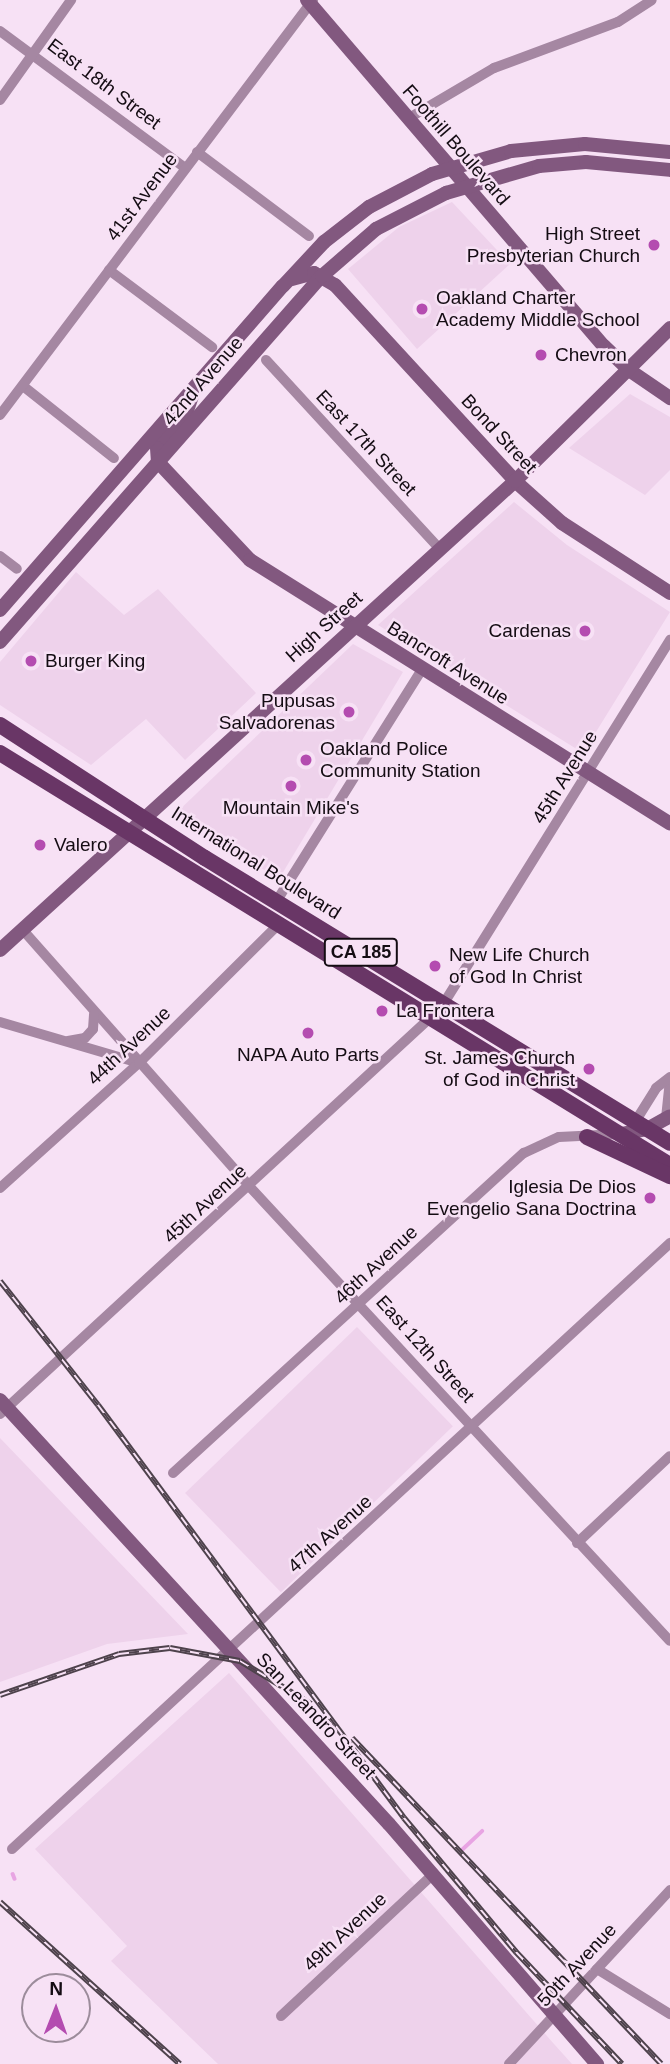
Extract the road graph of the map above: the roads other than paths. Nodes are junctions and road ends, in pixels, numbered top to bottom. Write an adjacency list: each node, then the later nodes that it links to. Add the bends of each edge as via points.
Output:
1 (71, 0): 5 (street)
2 (652, 0): 7 (street, via 618,22 494,68)
3 (310, 1): 7 (main road, Foothill Boulevard); 8 (street, 41st Avenue)
4 (0, 31): 5 (street, East 18th Street)
5 (34, 52): 6 (street); 10 (street, East 18th Street)
6 (0, 100)
7 (409, 118): 11 (main road, Foothill Boulevard)
8 (197, 152): 10 (street, 41st Avenue); 14 (street)
9 (670, 152): 11 (main road, 42nd Avenue, via 612,144 560,145 511,151)
10 (185, 167): 15 (street, 41st Avenue)
11 (451, 167): 13 (main road, Foothill Boulevard); 17 (main road, 42nd Avenue, via 369,207 324,242)
12 (670, 170): 13 (main road, 42nd Avenue, via 563,163)
13 (467, 186): 16 (main road, 42nd Avenue, via 385,224); 21 (main road, Foothill Boulevard)
14 (309, 236)
15 (109, 270): 19 (street); 22 (street, 41st Avenue)
16 (321, 275): 17 (main road, via 306,273); 28 (main road, 42nd Avenue); 29 (main road, Bond Street)
17 (283, 286): 23 (main road, 42nd Avenue)
18 (670, 328): 21 (main road, High Street)
19 (212, 347)
20 (266, 360): 30 (street, East 17th Street)
21 (629, 370): 24 (main road, Foothill Boulevard); 29 (main road, High Street)
22 (23, 386): 25 (street, 41st Avenue); 27 (street)
23 (194, 388): 28 (main road, via 186,413 157,448); 34 (main road, 42nd Avenue)
24 (670, 398)
25 (4, 400): 26 (street, 41st Avenue)
26 (0, 415)
27 (114, 458)
28 (158, 462): 35 (main road, Bancroft Avenue, via 250,560); 37 (main road, 42nd Avenue)
29 (515, 481): 30 (main road, High Street); 33 (main road, Bond Street, via 562,523)
30 (441, 550): 35 (main road, High Street)
31 (0, 556): 32 (street)
32 (17, 569)
33 (670, 593)
34 (0, 610)
35 (353, 627): 38 (main road, Bancroft Avenue); 42 (main road, High Street)
36 (670, 640): 41 (street, 45th Avenue)
37 (0, 642)
38 (422, 669): 41 (main road, Bancroft Avenue); 45 (street)
39 (0, 725): 42 (main road, International Boulevard / CA 185)
40 (0, 753): 44 (main road, International Boulevard / CA 185)
41 (587, 774): 43 (main road, Bancroft Avenue); 49 (street, 45th Avenue)
42 (144, 817): 44 (main road, High Street); 45 (main road, International Boulevard / CA 185)
43 (670, 823)
44 (129, 831): 46 (main road, International Boulevard / CA 185); 47 (main road, High Street)
45 (276, 902): 49 (main road, International Boulevard / CA 185)
46 (277, 926): 51 (main road, International Boulevard / CA 185); 54 (street, 44th Avenue)
47 (22, 929): 48 (main road, High Street); 50 (street, East 12th Street)
48 (0, 950)
49 (444, 1003): 57 (main road, International Boulevard / CA 185)
50 (94, 1014): 53 (street, via 93,1029 85,1038); 54 (street, East 12th Street)
51 (432, 1017): 58 (main road, International Boulevard / CA 185); 63 (street, 45th Avenue)
52 (0, 1022): 53 (street)
53 (65, 1042): 54 (street)
54 (139, 1063): 63 (street, East 12th Street); 64 (street, 44th Avenue)
55 (670, 1078): 56 (street, 46th Avenue); 57 (street, 46th Avenue, via 656,1088)
56 (668, 1117): 57 (main road, 46th Avenue)
57 (641, 1125): 58 (main road, 46th Avenue); 60 (main road, International Boulevard / CA 185)
58 (621, 1134): 59 (street, 46th Avenue); 61 (main road, International Boulevard / CA 185)
59 (587, 1137): 62 (main road); 66 (street, 46th Avenue, via 559,1137 524,1153)
60 (670, 1143)
61 (670, 1165)
62 (670, 1176)
63 (250, 1187): 66 (street, East 12th Street); 67 (street, 45th Avenue)
64 (0, 1188)
65 (670, 1243): 68 (street, 47th Avenue)
66 (362, 1305): 68 (street, East 12th Street); 70 (street, 46th Avenue)
67 (2, 1407): 73 (main road, San Leandro Street)
68 (473, 1429): 71 (street, East 12th Street); 73 (street, 47th Avenue)
69 (670, 1456): 71 (street)
70 (173, 1473)
71 (577, 1543): 72 (street, East 12th Street)
72 (670, 1641)
73 (228, 1649): 74 (street, 47th Avenue); 75 (main road, San Leandro Street)
74 (12, 1849)
75 (432, 1875): 79 (street, 49th Avenue); 80 (main road, San Leandro Street)
76 (670, 1890): 77 (street, 50th Avenue)
77 (597, 1969): 78 (street); 80 (street, 50th Avenue)
78 (670, 2014)
79 (281, 2016)
80 (553, 2017): 81 (street, 50th Avenue); 82 (main road, San Leandro Street)
81 (509, 2064)
82 (597, 2064)

